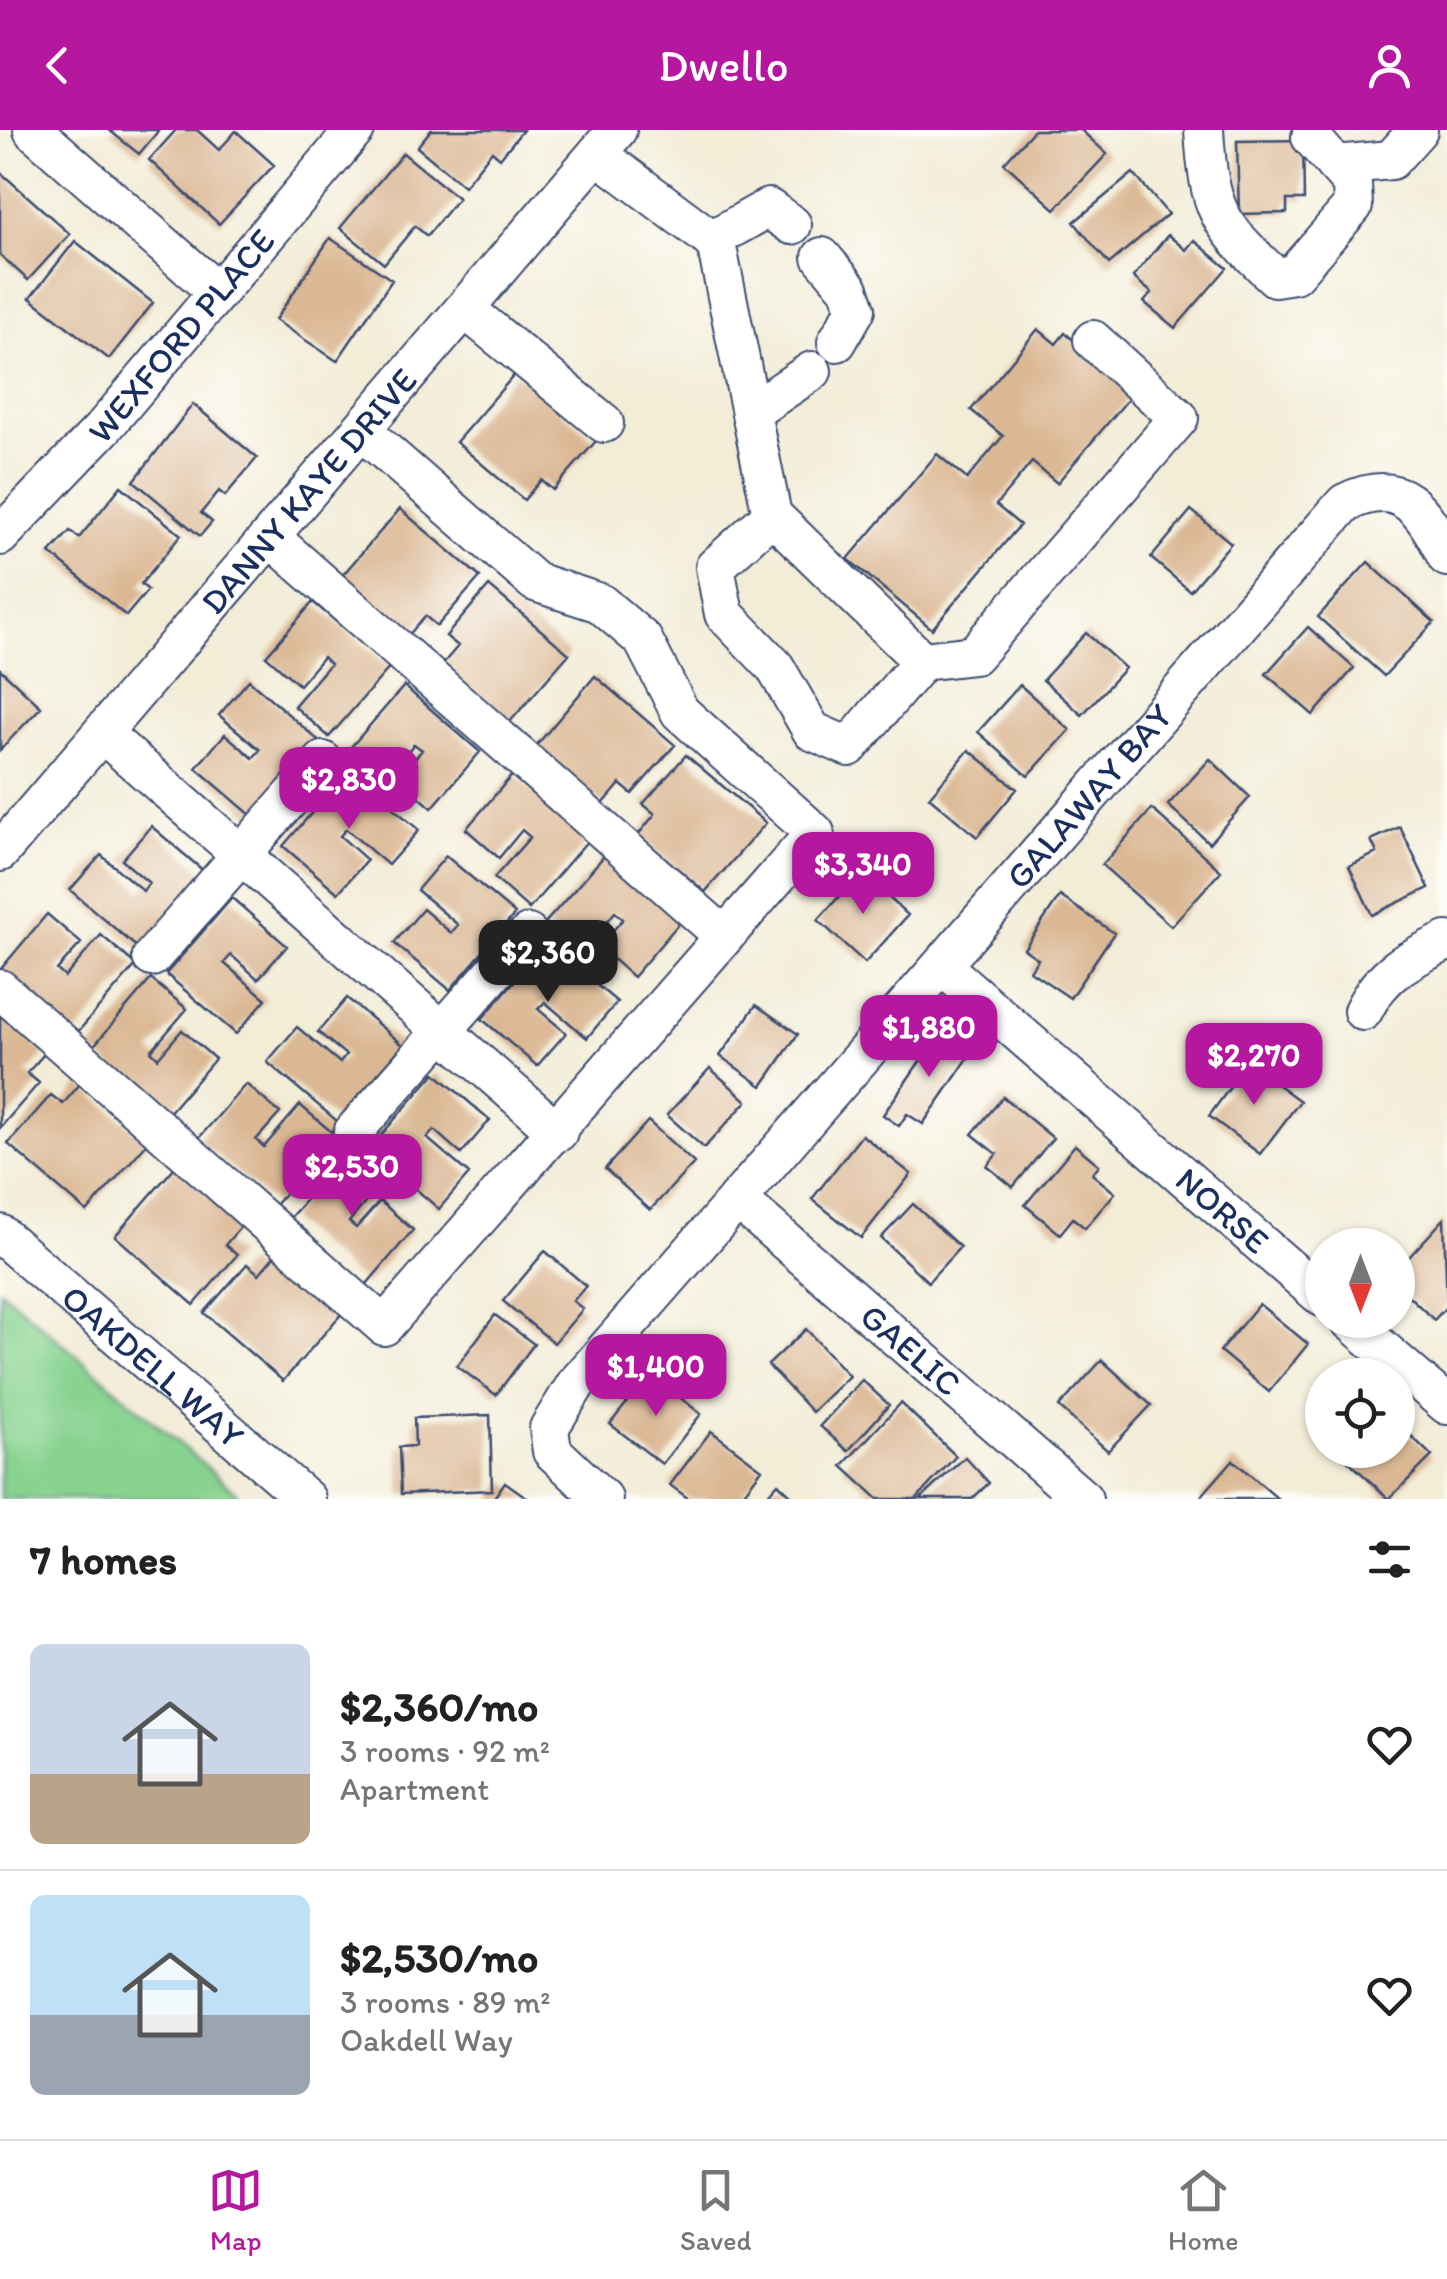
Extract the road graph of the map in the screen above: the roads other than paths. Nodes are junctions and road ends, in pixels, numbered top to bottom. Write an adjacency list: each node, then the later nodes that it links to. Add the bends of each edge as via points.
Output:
1 (33, 130): 9 (street)
2 (354, 130): 9 (street, WEXFORD PLACE)
3 (1204, 130): 4 (street, via 1207,186 1224,228 1275,277 1294,274 1353,206 1352,184 1323,151 1391,160)
4 (1418, 130)
5 (607, 142): 7 (street); 10 (street, DANNY KAYE DRIVE)
6 (792, 225): 7 (street, via 768,208)
7 (712, 240): 14 (street)
8 (822, 257): 12 (street, via 850,289 856,310)
9 (216, 291): 18 (street, WEXFORD PLACE, via 104,427)
10 (466, 310): 15 (street); 16 (street, DANNY KAYE DRIVE)
11 (1093, 340): 21 (street, via 1178,418 974,656)
12 (837, 342)
13 (812, 371): 14 (street)
14 (751, 412): 17 (street)
15 (604, 424)
16 (362, 431): 19 (street, DANNY KAYE DRIVE); 27 (street, via 535,582 600,603 644,640 680,712 815,833)
17 (772, 515): 21 (street); 21 (street, via 715,567 724,614 775,668 812,731 848,746)
18 (2, 530)
19 (270, 538): 22 (street, DANNY KAYE DRIVE); 27 (street)
20 (1447, 557): 30 (street, GALAWAY BAY, via 1415,506 1381,492 1345,503)
21 (922, 662)
22 (102, 732): 24 (street, DANNY KAYE DRIVE); 25 (street)
23 (324, 762): 25 (street)
24 (0, 852)
25 (242, 855): 29 (street); 33 (street)
26 (528, 934): 33 (street)
27 (724, 936): 35 (street)
28 (1447, 941): 32 (street, via 1401,962 1376,984)
29 (152, 957)
30 (942, 966): 36 (street, GALAWAY BAY); 38 (street, NORSE)
31 (0, 989): 35 (street, via 384,1326)
32 (1363, 1012)
33 (443, 1031): 34 (street); 35 (street)
34 (353, 1132)
35 (558, 1132)
36 (737, 1198): 42 (street, GALAWAY BAY, via 576,1384 550,1428 561,1463); 43 (street, GAELIC)
37 (0, 1234): 41 (street, OAKDELL WAY)
38 (1305, 1282)
39 (1371, 1338): 40 (street)
40 (1447, 1405)
41 (306, 1499)
42 (604, 1499)
43 (1083, 1499)

